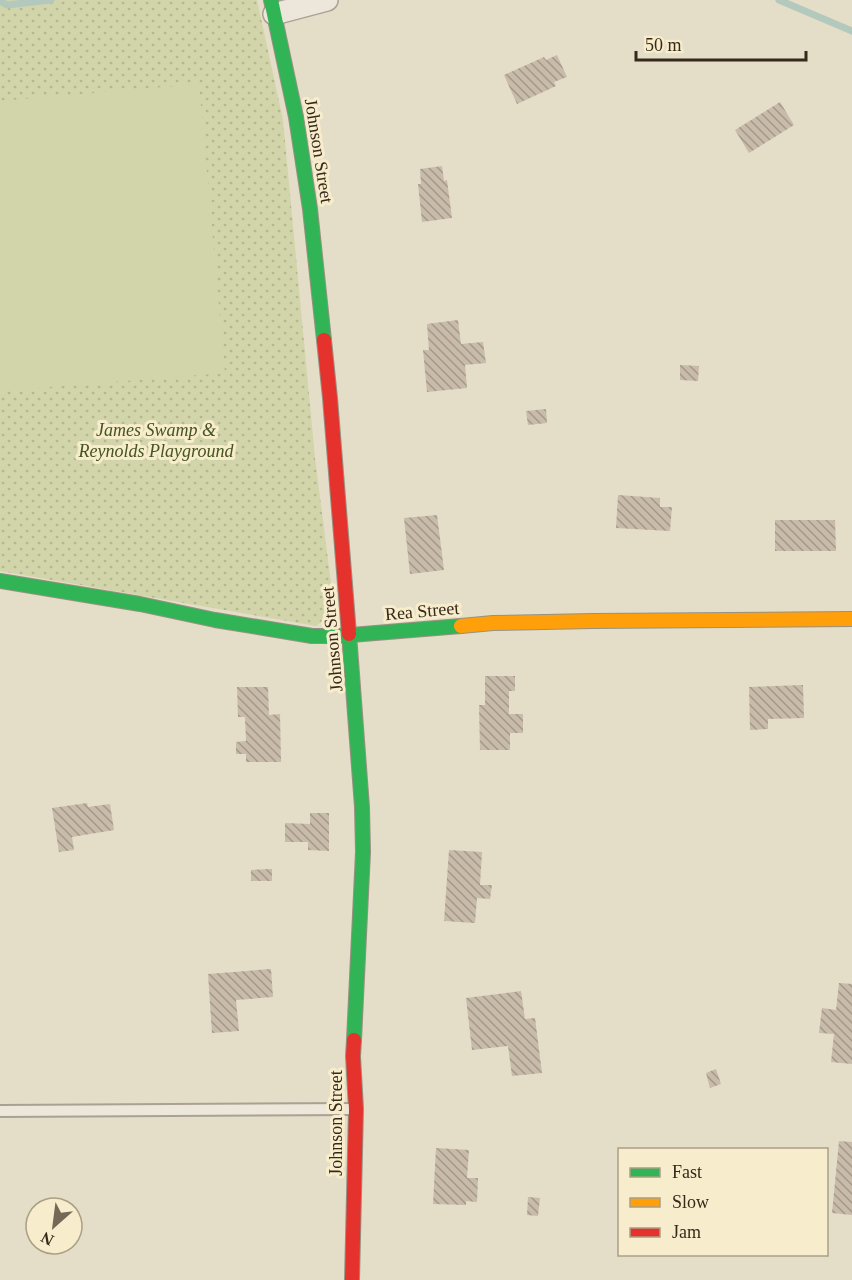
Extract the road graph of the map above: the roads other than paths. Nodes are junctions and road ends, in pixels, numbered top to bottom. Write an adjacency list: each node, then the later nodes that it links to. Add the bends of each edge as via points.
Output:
1 (327, 0): 2 (street)
2 (272, 7): 5 (street, Johnson Street, via 296,117 310,208)
3 (0, 581): 5 (street, Rea Street, via 283,632)
4 (852, 619): 5 (street, Rea Street, via 493,623)
5 (350, 635): 6 (street, Johnson Street, via 363,852 355,994)
6 (356, 1109): 7 (lane); 8 (street, Johnson Street)
7 (0, 1111)
8 (352, 1280)

